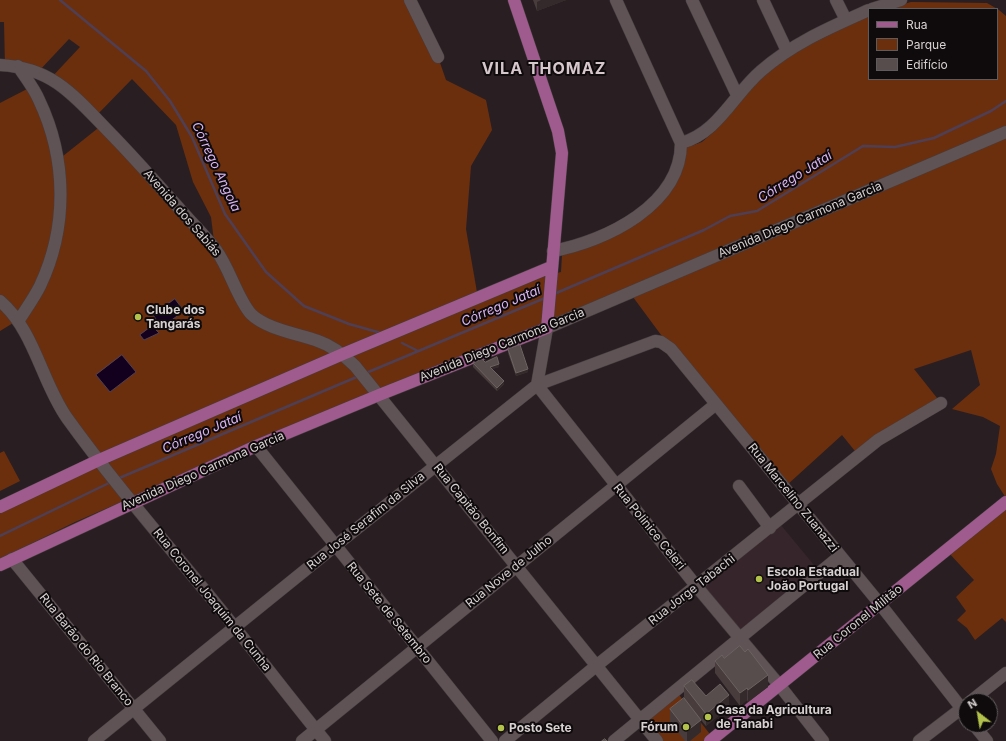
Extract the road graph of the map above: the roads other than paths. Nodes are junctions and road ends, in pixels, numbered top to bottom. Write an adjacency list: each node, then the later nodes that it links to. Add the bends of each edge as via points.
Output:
1 (410, 0): 12 (street)
2 (514, 0): 18 (main road, via 560,142 562,171)
3 (616, 0): 17 (street)
4 (692, 0): 15 (street)
5 (763, 0): 11 (street)
6 (836, 0): 10 (street)
7 (901, 0): 8 (street)
8 (876, 8)
9 (868, 11): 10 (street)
10 (846, 20): 11 (street)
11 (786, 51): 15 (street)
12 (438, 57)
13 (0, 65): 14 (street, Avenida dos Sabiás)
14 (18, 66): 21 (street, via 39,99 53,135 61,189 61,212 53,251 39,287); 24 (street, Avenida dos Sabiás, via 38,72 58,83 147,171 227,266 252,315 291,333 320,341)
15 (736, 96): 17 (street, via 712,126 698,137)
16 (1006, 132): 22 (street, Avenida Diego Carmona Garcia)
17 (681, 143): 18 (street, via 681,156 676,171 667,188 651,206 590,241)
18 (553, 251): 19 (main road)
19 (551, 272): 22 (main road); 24 (main road)
20 (0, 301): 21 (street)
21 (19, 320): 30 (street, Rua Coronel Joaquim da Cunha, via 55,398 66,417)
22 (547, 324): 25 (street); 26 (main road, Avenida Diego Carmona Garcia)
23 (661, 342): 25 (street, Rua José Serafim da Silva, via 649,342); 28 (street, Rua Marcelino Zuanazzi, via 671,349)
24 (343, 354): 26 (street, Rua Capitão Bonfim); 30 (main road)
25 (537, 385): 31 (street, Rua José Serafim da Silva); 32 (street, Rua Polinice Celeri)
26 (379, 394): 29 (main road, Avenida Diego Carmona Garcia); 31 (street, Rua Capitão Bonfim)
27 (941, 403): 36 (street, Rua Jorge Tabachi, via 878,440)
28 (716, 404): 32 (street, Rua Nove de Julho); 36 (street, Rua Marcelino Zuanazzi)
29 (256, 446): 35 (main road, Avenida Diego Carmona Garcia); 39 (street, Rua Sete de Setembro)
30 (102, 464): 35 (street, Rua Coronel Joaquim da Cunha); 37 (main road)
31 (436, 466): 39 (street, Rua José Serafim da Silva); 43 (street, Rua Capitão Bonfim)
32 (615, 485): 43 (street, Rua Nove de Julho); 44 (street, Rua Polinice Celeri)
33 (739, 486): 38 (street)
34 (1006, 502): 45 (main road, Rua Coronel Militão)
35 (133, 503): 41 (main road, Avenida Diego Carmona Garcia); 46 (street, Rua Coronel Joaquim da Cunha)
36 (799, 506): 38 (street, Rua Jorge Tabachi); 40 (street, Rua Marcelino Zuanazzi)
37 (0, 507)
38 (770, 528): 44 (street, Rua Jorge Tabachi)
39 (335, 546): 46 (street, Rua José Serafim da Silva); 48 (street, Rua Sete de Setembro)
40 (840, 556): 45 (street, Rua Marcelino Zuanazzi); 47 (street)
41 (12, 559): 42 (main road, Avenida Diego Carmona Garcia); 54 (street, Rua Barão do Rio Branco)
42 (0, 565)
43 (517, 566): 48 (street, Rua Nove de Julho); 49 (street, Rua Capitão Bonfim)
44 (696, 587): 47 (street, Rua Polinice Celeri); 49 (street, Rua Jorge Tabachi)
45 (880, 604): 51 (main road, Rua Coronel Militão); 53 (street, Rua Marcelino Zuanazzi)
46 (235, 627): 54 (street, Rua José Serafim da Silva); 57 (street, Rua Coronel Joaquim da Cunha)
47 (739, 637): 51 (street, Rua Polinice Celeri); 56 (street)
48 (416, 647): 57 (street, Rua Nove de Julho); 63 (street, Rua Sete de Setembro)
49 (596, 666): 56 (street, Rua Capitão Bonfim); 64 (street, Rua Jorge Tabachi)
50 (1006, 673): 52 (street)
51 (780, 686): 67 (main road, Rua Coronel Militão); 68 (street, Rua Polinice Celeri)
52 (982, 693)
53 (958, 697)
54 (133, 708): 59 (street, Rua José Serafim da Silva); 60 (street, Rua Barão do Rio Branco)
55 (958, 713): 69 (street)
56 (639, 720): 65 (street); 66 (street, Rua Capitão Bonfim)
57 (316, 730): 61 (street, Rua Nove de Julho); 62 (street, Rua Coronel Joaquim da Cunha)
58 (980, 733): 70 (street)
59 (94, 741)
60 (160, 741)
61 (302, 741)
62 (325, 741)
63 (492, 741)
64 (505, 741)
65 (614, 741)
66 (657, 741)
67 (710, 741)
68 (823, 741)
69 (919, 741)
70 (987, 741)

